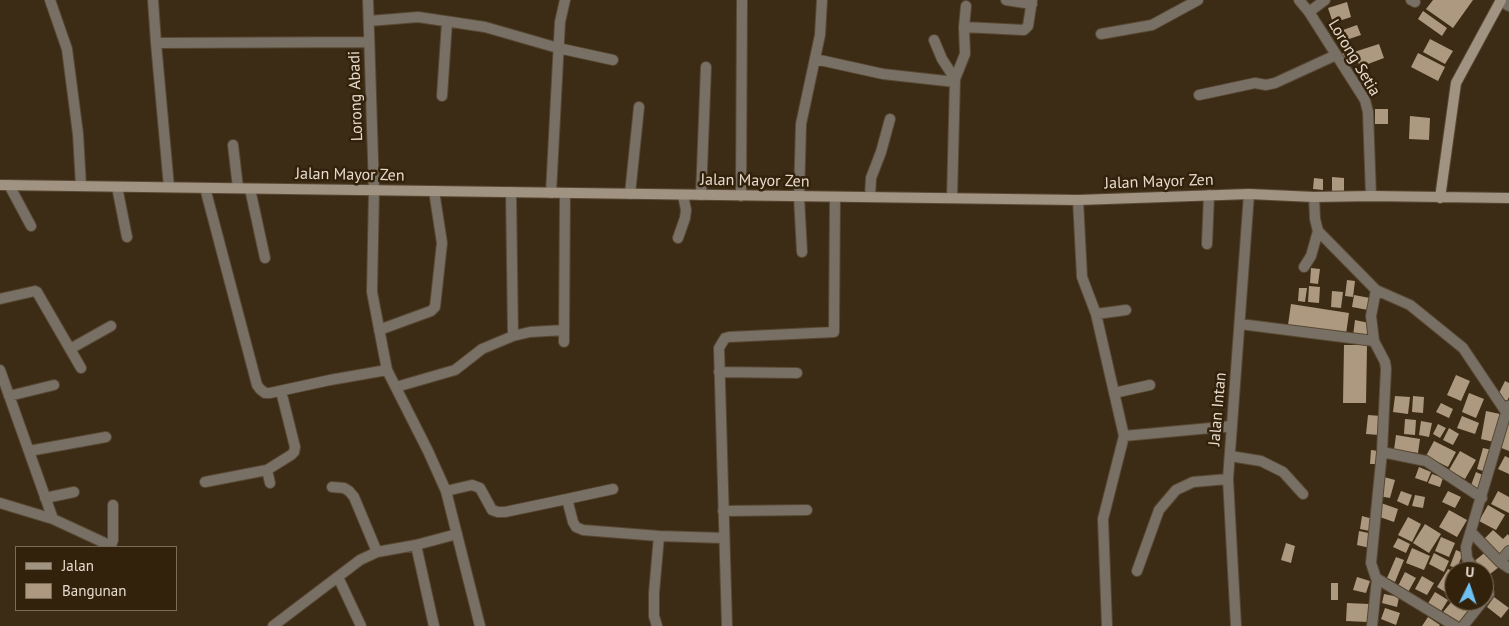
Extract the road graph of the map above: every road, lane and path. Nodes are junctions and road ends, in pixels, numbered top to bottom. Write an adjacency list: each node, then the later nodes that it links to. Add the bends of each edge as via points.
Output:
1 (50, 0): 34 (street, via 67,49)
2 (153, 0): 21 (street)
3 (368, 0): 15 (street, Lorong Abadi)
4 (564, 0): 22 (street)
5 (822, 0): 24 (street)
6 (1006, 0): 11 (street)
7 (1198, 0): 18 (street, via 1152,25)
8 (1300, 0): 14 (street, Lorong Setia)
9 (1325, 0): 14 (street)
10 (739, 2): 50 (street)
11 (1032, 2): 17 (street, via 1028,26 1024,30)
12 (1503, 2): 57 (street, via 1456,83)
13 (966, 6): 17 (street)
14 (1309, 12): 23 (street, Lorong Setia)
15 (369, 21): 16 (street, via 418,17); 20 (street, Lorong Abadi)
16 (447, 22): 22 (street, via 485,27); 29 (street)
17 (964, 27): 27 (street, via 965,54)
18 (1101, 34)
19 (934, 40): 27 (street)
20 (370, 42): 21 (street); 40 (street, Lorong Abadi)
21 (156, 43): 36 (street)
22 (558, 48): 25 (street); 43 (street)
23 (1336, 55): 28 (street, via 1275,83 1255,83); 51 (street, Lorong Setia, via 1365,100 1368,112)
24 (815, 59): 27 (street, via 883,74); 52 (street, via 801,124)
25 (614, 60)
26 (706, 67): 48 (street)
27 (955, 81): 56 (street)
28 (1199, 95)
29 (442, 96)
30 (639, 107): 45 (street)
31 (890, 119): 54 (street, via 871,178)
32 (233, 145): 38 (street)
33 (5, 185): 34 (street, Jalan Mayor Zen); 60 (street)
34 (81, 186): 35 (street, Jalan Mayor Zen)
35 (117, 187): 36 (street, Jalan Mayor Zen); 62 (street)
36 (168, 187): 37 (street, Jalan Mayor Zen)
37 (205, 188): 38 (street, Jalan Mayor Zen); 88 (street, via 257,385 265,393)
38 (238, 188): 39 (street, Jalan Mayor Zen)
39 (250, 189): 40 (street, Jalan Mayor Zen); 66 (street)
40 (374, 190): 41 (street, Jalan Mayor Zen); 74 (street, Lorong Abadi, via 372,292)
41 (434, 191): 42 (street, Jalan Mayor Zen); 74 (street, via 442,243 435,307)
42 (511, 192): 43 (street, Jalan Mayor Zen); 76 (street)
43 (551, 193): 44 (street, Jalan Mayor Zen)
44 (566, 193): 45 (street, Jalan Mayor Zen); 75 (street)
45 (630, 194): 47 (street, Jalan Mayor Zen)
46 (1250, 194): 49 (street, Jalan Mayor Zen); 55 (street, Jalan Mayor Zen); 72 (street, Jalan Intan)
47 (683, 195): 48 (street, Jalan Mayor Zen); 63 (street, via 686,210)
48 (701, 195): 50 (street, Jalan Mayor Zen)
49 (1210, 195): 59 (street, Jalan Mayor Zen); 64 (street)
50 (741, 196): 52 (street, Jalan Mayor Zen)
51 (1371, 196): 55 (street, Jalan Mayor Zen); 57 (street, Jalan Mayor Zen)
52 (799, 197): 53 (street, Jalan Mayor Zen); 65 (street)
53 (835, 197): 54 (street, Jalan Mayor Zen); 83 (street, via 834,332 725,338 720,348)
54 (870, 197): 56 (street, Jalan Mayor Zen)
55 (1314, 197): 61 (street)
56 (952, 198): 59 (street, Jalan Mayor Zen)
57 (1440, 198): 58 (street, Jalan Mayor Zen)
58 (1509, 198)
59 (1078, 200): 71 (street, via 1082,277)
60 (31, 226)
61 (1318, 231): 67 (street, via 1311,256); 68 (street)
62 (127, 237)
63 (678, 238)
64 (1207, 244)
65 (802, 252)
66 (265, 258)
67 (1304, 267)
68 (1376, 290): 77 (street, via 1371,316); 91 (street, via 1410,305 1463,348)
69 (0, 299): 79 (street, via 37,292)
70 (1126, 310): 71 (street)
71 (1096, 314): 89 (street)
72 (1240, 324): 77 (street); 92 (street, Jalan Intan)
73 (111, 326): 79 (street)
74 (379, 330): 82 (street, Lorong Abadi)
75 (564, 330): 76 (street); 78 (street)
76 (513, 336): 87 (street, via 482,349 455,370)
77 (1374, 341): 96 (street, via 1386,368)
78 (564, 342)
79 (70, 349): 80 (street)
80 (81, 368)
81 (0, 370): 90 (street)
82 (387, 370): 87 (street, Lorong Abadi); 88 (street)
83 (719, 372): 84 (street); 113 (street)
84 (797, 373)
85 (54, 385): 90 (street)
86 (1150, 385): 89 (street)
87 (396, 387): 104 (street, Lorong Abadi)
88 (281, 391): 98 (street, via 295,447 291,455)
89 (1114, 393): 93 (street)
90 (9, 396): 95 (street)
91 (1507, 408): 108 (street)
92 (1232, 426): 93 (street); 97 (street, Jalan Intan)
93 (1124, 436): 135 (street, via 1103,519)
94 (106, 437): 95 (street)
95 (29, 451): 107 (street)
96 (1382, 452): 108 (street, via 1426,460); 127 (street, via 1371,563)
97 (1230, 456): 99 (street, Jalan Intan); 106 (street, via 1261,461 1283,472)
98 (267, 470): 100 (street); 101 (street)
99 (1228, 479): 125 (street, via 1193,482 1176,490 1159,510); 136 (street, Jalan Intan)
100 (205, 482)
101 (270, 483)
102 (332, 487): 121 (street, via 344,488 354,497)
103 (613, 489): 109 (street)
104 (446, 491): 109 (street, via 472,485 480,488 492,510 498,512); 116 (street, Lorong Abadi)
105 (74, 492): 107 (street)
106 (1303, 494)
107 (46, 498): 114 (street)
108 (1482, 498): 115 (street)
109 (568, 499): 117 (street, via 573,522 583,530)
110 (0, 502): 114 (street)
111 (113, 505): 114 (street, via 112,543 101,542)
112 (807, 510): 113 (street)
113 (723, 511): 118 (street)
114 (53, 519)
115 (1471, 532): 122 (street, via 1466,552); 123 (street)
116 (457, 534): 119 (street); 132 (street, Lorong Abadi)
117 (659, 536): 118 (street); 133 (street, via 654,594 654,616)
118 (724, 538): 134 (street)
119 (416, 545): 121 (street); 131 (street)
120 (1509, 551): 123 (street)
121 (377, 552): 126 (street)
122 (1470, 561)
123 (1500, 562): 124 (street)
124 (1509, 568)
125 (1137, 571)
126 (338, 577): 129 (street); 130 (street)
127 (1377, 579): 137 (street); 138 (street)
128 (1475, 611): 139 (street)
129 (274, 626)
130 (361, 626)
131 (434, 626)
132 (480, 626)
133 (658, 626)
134 (727, 626)
135 (1107, 626)
136 (1236, 626)
137 (1372, 626)
138 (1455, 626)
139 (1463, 626)

